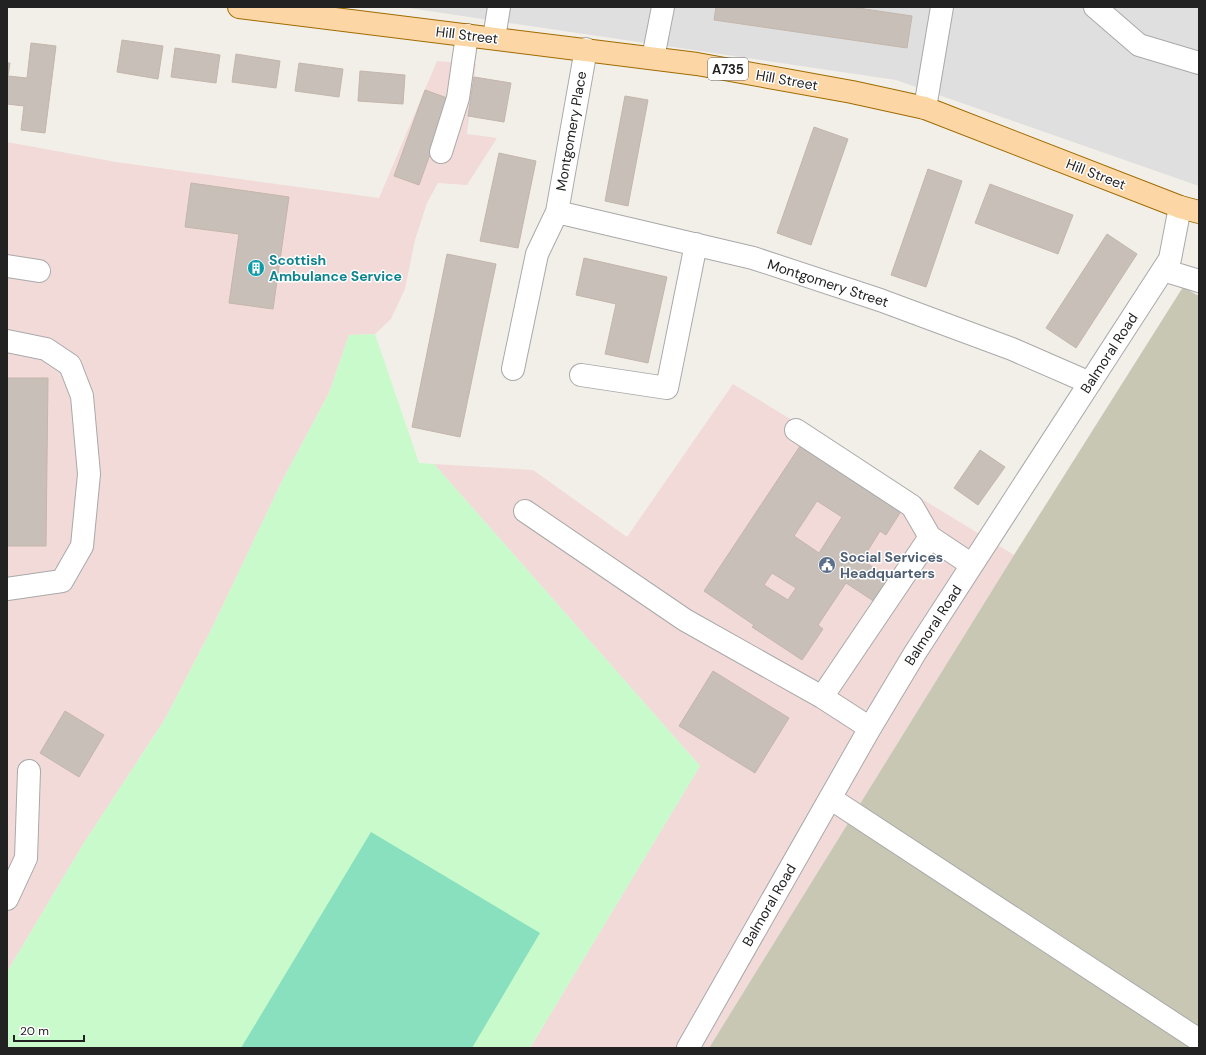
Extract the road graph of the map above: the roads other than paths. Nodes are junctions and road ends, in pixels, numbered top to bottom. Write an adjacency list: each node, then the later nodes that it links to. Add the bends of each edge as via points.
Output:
1 (239, 7): 6 (main road, Hill Street / A735)
2 (499, 7): 7 (street)
3 (663, 7): 9 (street)
4 (942, 7): 11 (street)
5 (1094, 7): 10 (street, via 1139,45)
6 (467, 35): 7 (main road, Hill Street / A735); 12 (street, via 458,98)
7 (494, 38): 8 (main road, Hill Street / A735)
8 (586, 49): 9 (main road, Hill Street / A735); 14 (street, Montgomery Place)
9 (653, 58): 11 (main road, Hill Street / A735, via 852,92)
10 (1199, 63)
11 (925, 108): 13 (main road, Hill Street / A735)
12 (441, 152)
13 (1189, 209): 18 (street, Balmoral Road, via 1170,259)
14 (557, 212): 15 (street, Montgomery Street); 21 (street, Montgomery Place, via 537,254)
15 (696, 244): 22 (street, via 667,388); 23 (street, Montgomery Street, via 753,258 880,300 1012,349)
16 (7, 266): 17 (street)
17 (39, 270)
18 (1163, 270): 19 (street); 23 (street, Balmoral Road)
19 (1199, 281)
20 (7, 341): 28 (street, via 46,349 70,365 82,396 89,474 82,546 62,581)
21 (513, 369)
22 (581, 374)
23 (1090, 383): 27 (street, Balmoral Road)
24 (796, 430): 26 (street, via 912,506)
25 (525, 511): 29 (street, via 685,620)
26 (930, 537): 27 (street); 29 (street)
27 (972, 565): 30 (street, Balmoral Road)
28 (7, 589)
29 (822, 697): 30 (street)
30 (870, 728): 32 (street, Balmoral Road)
31 (29, 772): 33 (street, via 26,858)
32 (830, 798): 34 (street); 35 (street, Balmoral Road)
33 (7, 899)
34 (1199, 1040)
35 (688, 1048)

